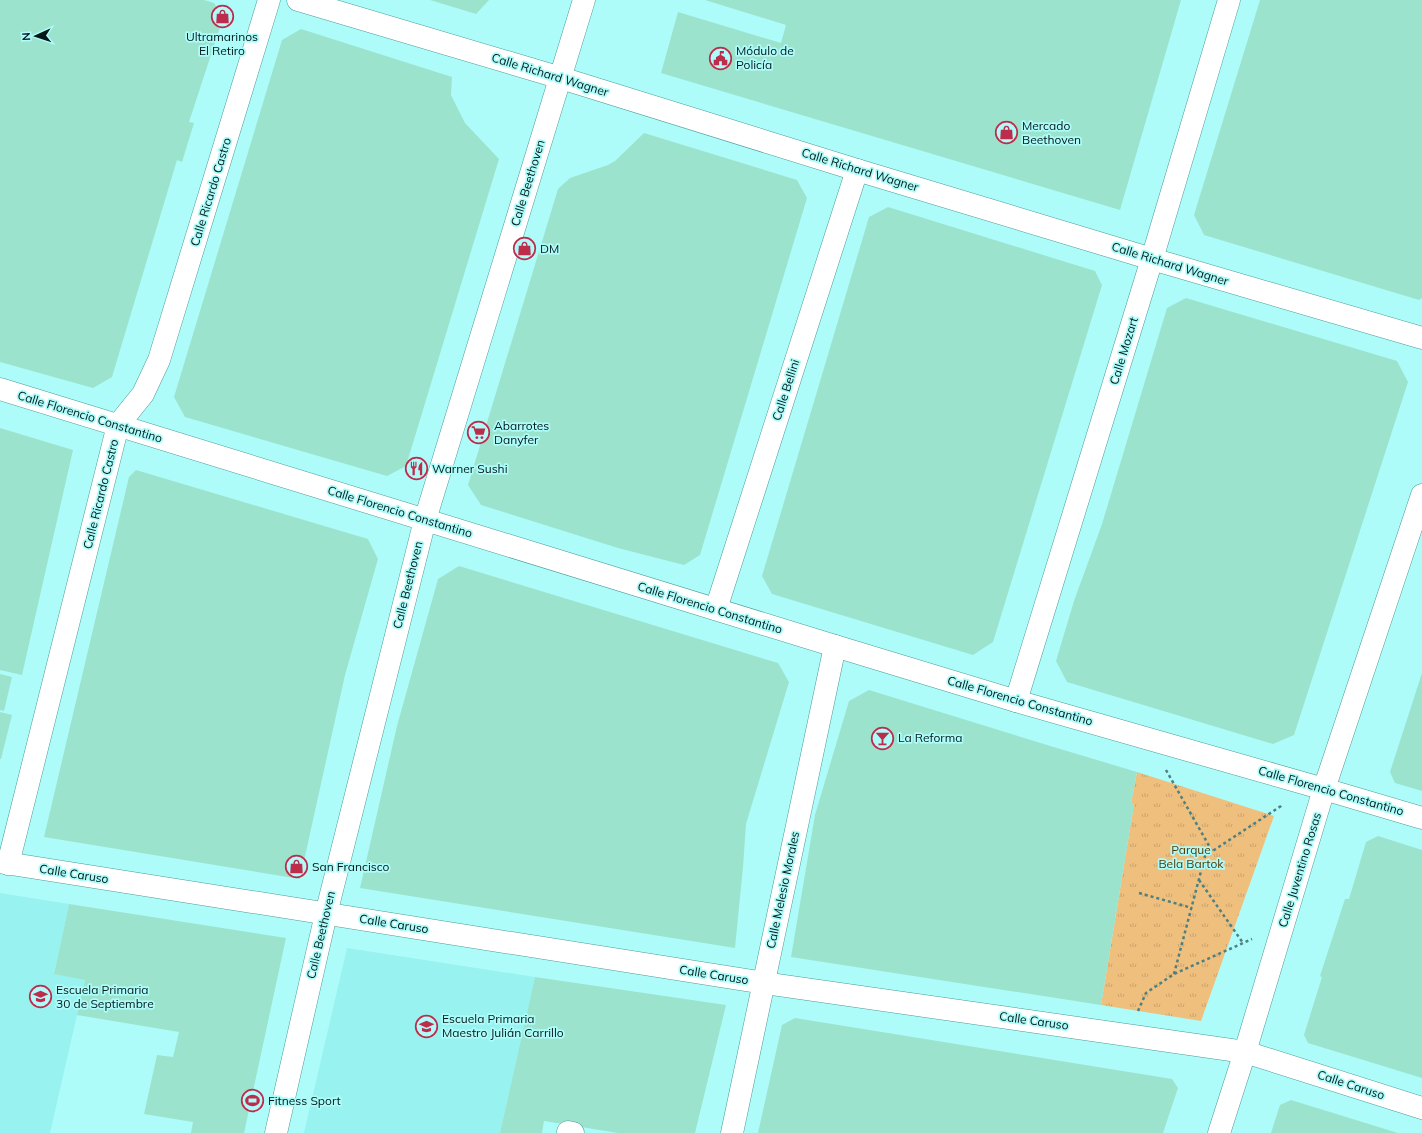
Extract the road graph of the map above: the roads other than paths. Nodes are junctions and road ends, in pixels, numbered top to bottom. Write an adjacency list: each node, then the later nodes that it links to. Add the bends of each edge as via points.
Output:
1 (269, 0): 10 (street, Calle Ricardo Castro, via 160,360 143,394)
2 (298, 0): 5 (street, Calle Richard Wagner)
3 (584, 0): 5 (street, Calle Beethoven)
4 (1228, 0): 7 (street, Calle Mozart)
5 (561, 78): 6 (street, Calle Richard Wagner); 12 (street, Calle Beethoven)
6 (857, 170): 7 (street, Calle Richard Wagner); 13 (street, Calle Bellini)
7 (1152, 259): 8 (street, Calle Richard Wagner); 15 (street, Calle Mozart)
8 (1422, 338)
9 (0, 389): 10 (street, Calle Florencio Constantino)
10 (118, 425): 12 (street, Calle Florencio Constantino); 18 (street, Calle Ricardo Castro)
11 (1422, 495): 16 (street, Calle Juventino Rosas)
12 (425, 520): 13 (street, Calle Florencio Constantino); 19 (street, Calle Beethoven)
13 (716, 610): 14 (street, Calle Florencio Constantino)
14 (835, 646): 15 (street, Calle Florencio Constantino); 20 (street, Calle Melesio Morales)
15 (1016, 701): 16 (street, Calle Florencio Constantino)
16 (1324, 789): 17 (street, Calle Florencio Constantino); 21 (street, Calle Juventino Rosas)
17 (1422, 818)
18 (4, 863): 19 (street, Calle Caruso)
19 (326, 914): 20 (street, Calle Caruso); 23 (street, Calle Beethoven)
20 (764, 983): 21 (street, Calle Caruso); 24 (street, Calle Melesio Morales)
21 (1245, 1052): 22 (street, Calle Caruso); 25 (street, Calle Juventino Rosas)
22 (1422, 1108)
23 (276, 1133)
24 (732, 1133)
25 (1219, 1133)

